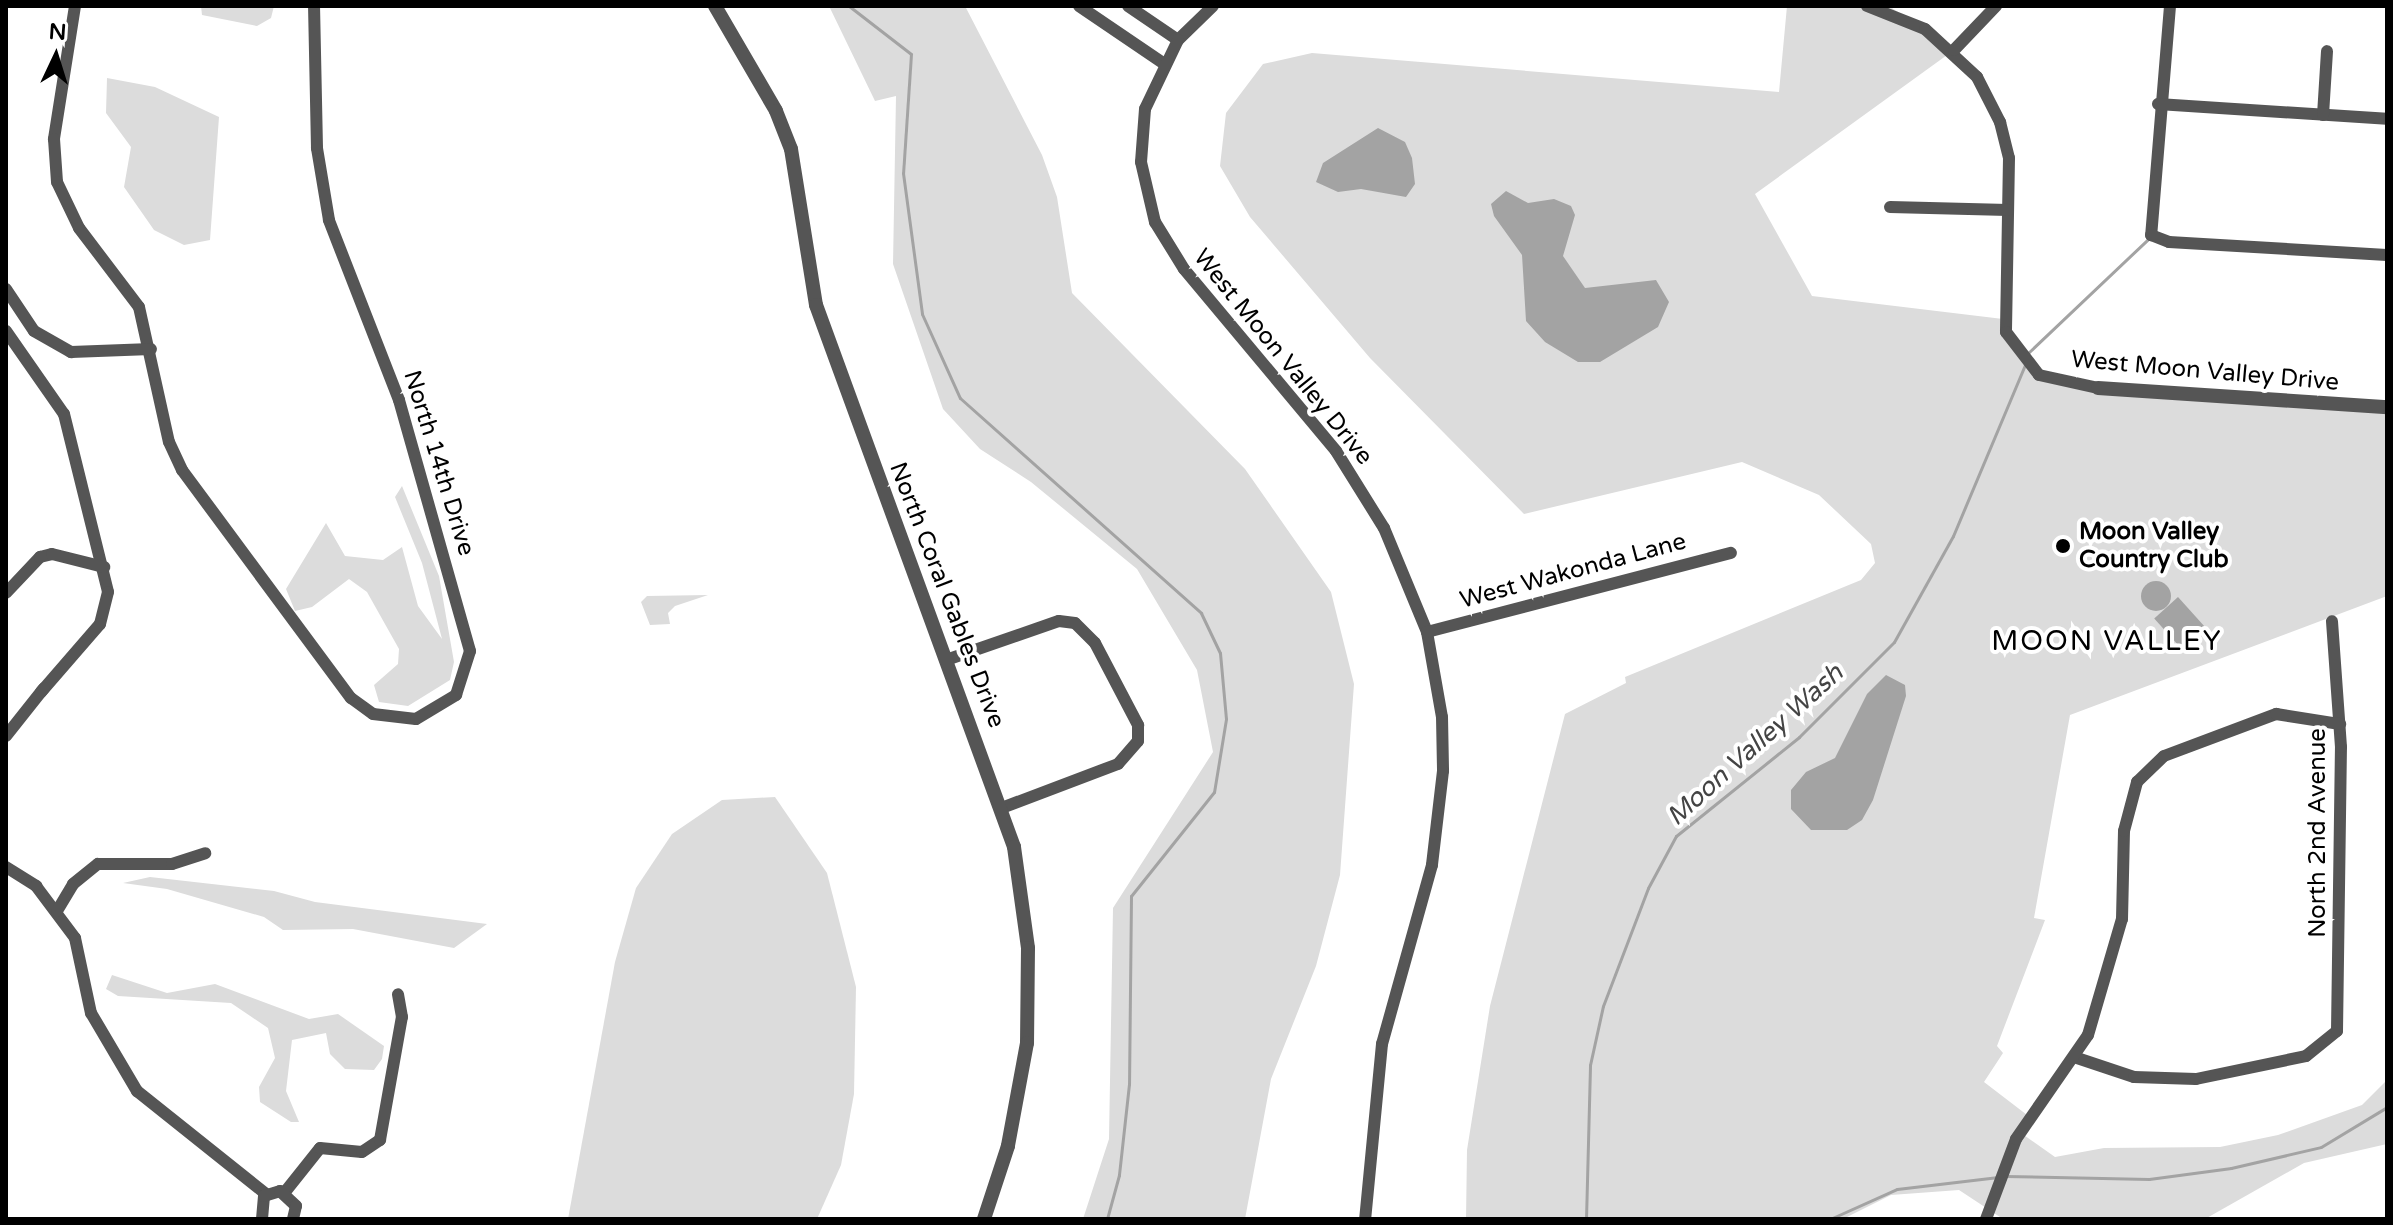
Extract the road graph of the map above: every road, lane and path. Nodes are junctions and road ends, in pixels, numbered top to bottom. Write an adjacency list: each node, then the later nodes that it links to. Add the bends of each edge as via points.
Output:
1 (75, 6): 22 (street, North 14th Drive, via 54,139 57,182 79,228 131,293)
2 (314, 6): 22 (street, North 14th Drive, via 317,148 325,203 399,400 470,651 463,684 430,715 393,720 351,698 182,470 160,410)
3 (715, 6): 30 (street, North Coral Gables Drive, via 791,149 816,305)
4 (1079, 6): 13 (street)
5 (1128, 6): 10 (street)
6 (1213, 6): 10 (street, West Moon Valley Drive)
7 (1867, 6): 11 (street, West Moon Valley Drive, via 1925,29)
8 (1996, 6): 11 (street)
9 (2170, 6): 14 (street)
10 (1178, 40): 13 (street, West Moon Valley Drive)
11 (1954, 50): 18 (street, West Moon Valley Drive, via 1977,77 2000,122 2009,158)
12 (2327, 51): 15 (street)
13 (1163, 63): 29 (street, West Moon Valley Drive, via 1141,137 1144,190 1155,222 1184,269 1336,451 1384,528)
14 (2158, 104): 15 (street); 19 (street, via 2151,235 2169,242)
15 (2323, 115): 16 (street)
16 (2387, 119)
17 (1890, 207): 18 (street)
18 (2008, 210): 23 (street, West Moon Valley Drive, via 2006,332 2039,375)
19 (2387, 255)
20 (7, 294): 22 (street, via 34,331 71,352)
21 (6, 331): 26 (street, via 64,414)
22 (151, 349)
23 (2098, 388): 24 (street, West Moon Valley Drive)
24 (2387, 407)
25 (1731, 553): 29 (street, West Wakonda Lane)
26 (104, 567): 27 (street, via 52,554 40,557); 32 (street, via 106,612)
27 (6, 593)
28 (2332, 621): 31 (street, North 2nd Avenue)
29 (1427, 632): 44 (street, West Moon Valley Drive, via 1442,717 1439,817 1382,1044)
30 (949, 659): 33 (street, North Coral Gables Drive); 33 (street, via 1059,621 1075,623 1095,643 1138,725 1138,741 1118,764)
31 (2340, 724): 38 (street, via 2276,714 2164,756 2137,782 2124,831 2122,919); 38 (street, North 2nd Avenue, via 2342,1003 2330,1041 2292,1061 2196,1079 2134,1077)
32 (6, 736)
33 (1004, 807): 43 (street, North Coral Gables Drive, via 1022,893 1029,995 1020,1094)
34 (205, 853): 36 (street, via 172,864 98,864 73,884)
35 (6, 867): 36 (street, via 36,886)
36 (57, 911): 40 (street, via 75,938 91,1013 120,1068 156,1109)
37 (398, 994): 39 (street, via 402,1017 380,1140 362,1152 320,1148)
38 (2077, 1058): 45 (street, via 2006,1162)
39 (285, 1192): 40 (street); 42 (street, via 296,1206)
40 (266, 1194): 41 (street)
41 (260, 1218)
42 (293, 1219)
43 (984, 1219)
44 (1365, 1219)
45 (1986, 1219)

